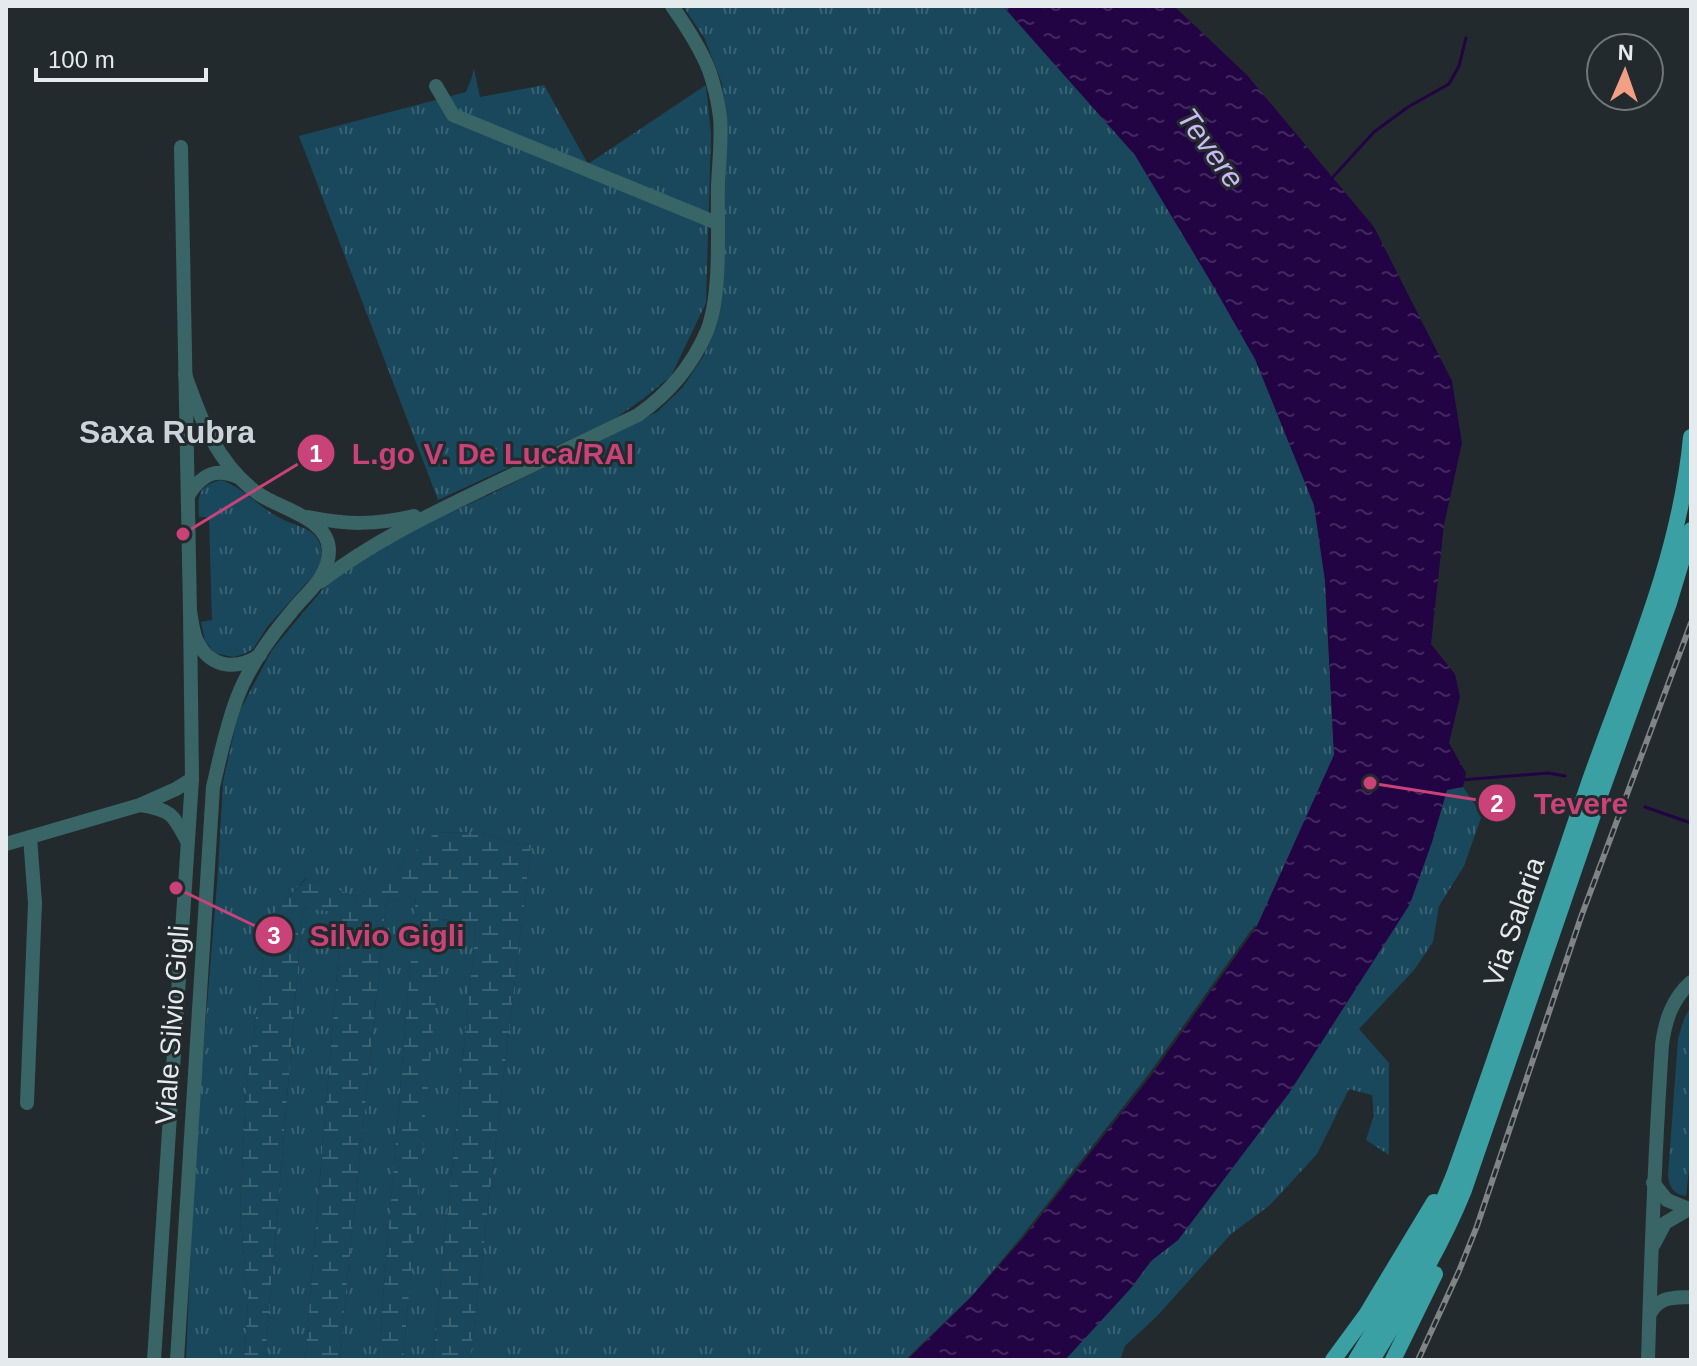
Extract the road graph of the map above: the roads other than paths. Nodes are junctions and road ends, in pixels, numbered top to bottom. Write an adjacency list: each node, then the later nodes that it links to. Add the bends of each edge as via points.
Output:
1 (672, 6): 4 (street, via 708,69 720,118)
2 (436, 86): 4 (street, via 453,115)
3 (181, 147): 5 (street, Viale Silvio Gigli)
4 (717, 223): 9 (street, via 716,281 707,331 678,380 659,400 638,415)
5 (185, 374): 7 (street, via 216,449); 8 (street, Viale Silvio Gigli)
6 (1691, 437): 22 (main road, Via Salaria, via 1663,577)
7 (240, 478): 8 (street, via 209,474); 10 (street, via 257,493)
8 (189, 495): 13 (street, Viale Silvio Gigli)
9 (437, 511): 10 (street, via 384,523); 12 (street, Viale Silvio Gigli, via 352,558)
10 (304, 516): 12 (street, via 329,544 329,560)
11 (1691, 530): 26 (main road, Via Salaria, via 1484,1137)
12 (317, 585): 14 (street, Viale Silvio Gigli)
13 (190, 611): 14 (street, via 196,642 208,657 228,665); 15 (street, Viale Silvio Gigli)
14 (260, 654): 33 (street, Viale Silvio Gigli, via 237,698 213,787)
15 (192, 779): 16 (street); 18 (street, Viale Silvio Gigli)
16 (140, 805): 17 (street); 18 (street, via 162,809 176,820)
17 (30, 837): 19 (street); 21 (street, via 35,903)
18 (188, 843): 29 (street, Viale Silvio Gigli)
19 (6, 844)
20 (1688, 985): 23 (street, via 1671,1008 1663,1038)
21 (27, 1103)
22 (1454, 1175): 34 (main road); 35 (main road, Via Salaria, via 1419,1252)
23 (1653, 1183): 24 (street); 25 (street)
24 (1681, 1210): 25 (street); 27 (street, via 1662,1226)
25 (1652, 1212): 27 (street)
26 (1445, 1234): 36 (main road, Via Salaria); 37 (main road, via 1439,1264)
27 (1652, 1252): 30 (street)
28 (1684, 1297): 30 (street, via 1660,1301)
29 (159, 1302): 31 (street); 32 (street)
30 (1651, 1312): 38 (street)
31 (154, 1360)
32 (161, 1360)
33 (177, 1360)
34 (1333, 1360)
35 (1356, 1360)
36 (1372, 1360)
37 (1393, 1360)
38 (1648, 1360)

